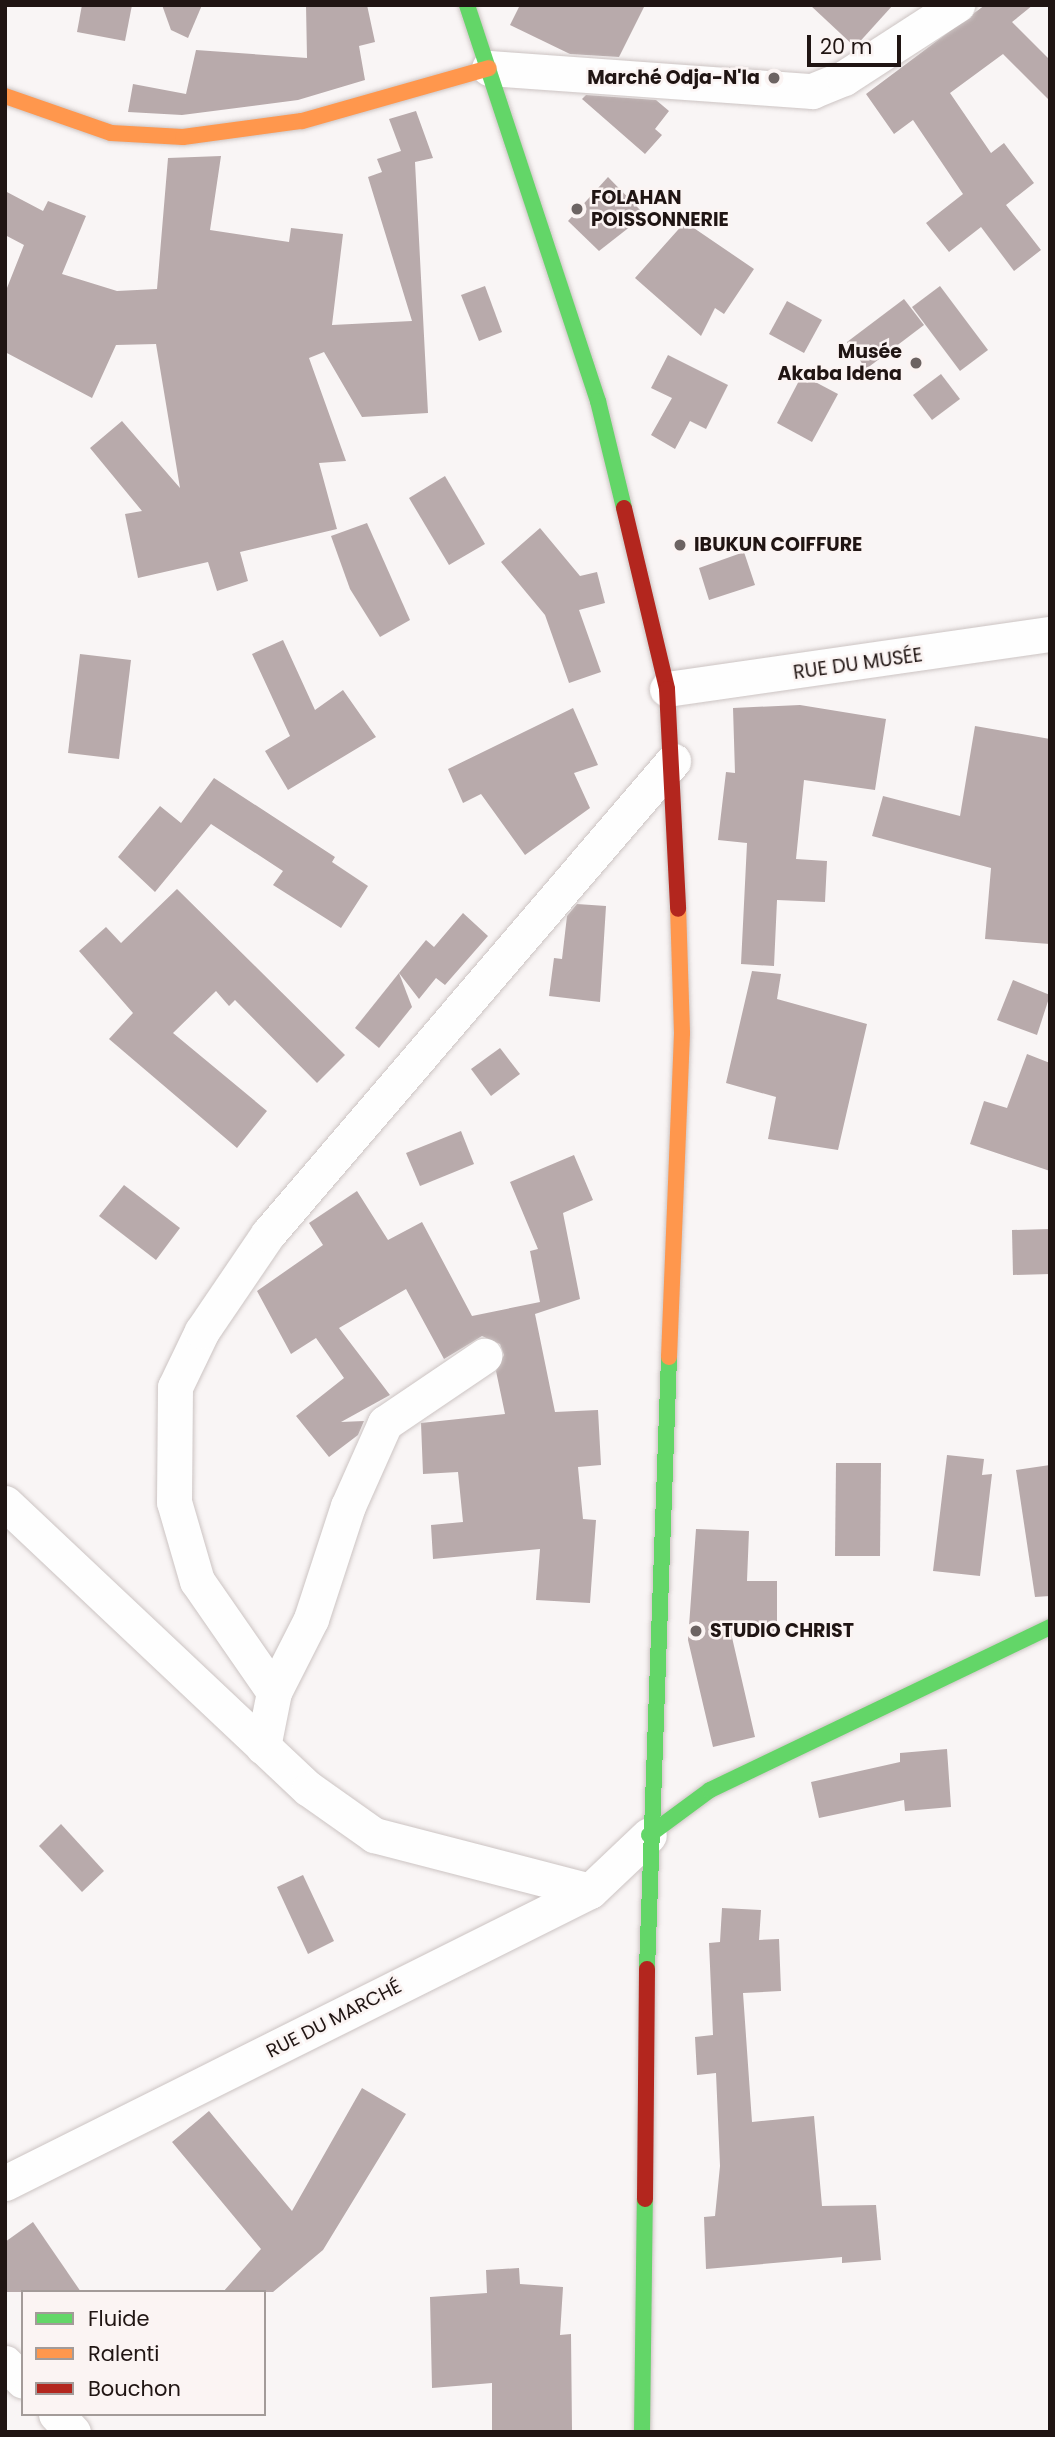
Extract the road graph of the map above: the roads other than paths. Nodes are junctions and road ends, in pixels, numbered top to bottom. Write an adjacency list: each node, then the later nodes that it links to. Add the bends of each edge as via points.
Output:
1 (467, 5): 3 (main road)
2 (957, 5): 3 (street, via 844,78 812,91)
3 (489, 68): 4 (main road, via 302,121 183,136 111,133); 6 (main road, via 598,401)
4 (5, 96)
5 (1050, 634): 6 (street, RUE DU MUSÉE)
6 (667, 689): 7 (main road)
7 (673, 761): 11 (street, via 268,1234 202,1331 176,1387 174,1502 197,1581); 13 (main road, via 682,1033)
8 (484, 1356): 11 (street, via 385,1423 348,1506 311,1619)
9 (5, 1503): 12 (street)
10 (1050, 1627): 13 (main road, via 710,1790)
11 (274, 1692): 12 (street)
12 (263, 1747): 14 (street, via 374,1835)
13 (649, 1835): 14 (street, RUE DU MARCHÉ); 20 (main road)
14 (590, 1891): 15 (street, RUE DU MARCHÉ)
15 (5, 2183)
16 (5, 2363): 17 (street)
17 (21, 2379)
18 (58, 2416): 19 (street)
19 (73, 2432)
20 (642, 2432)

